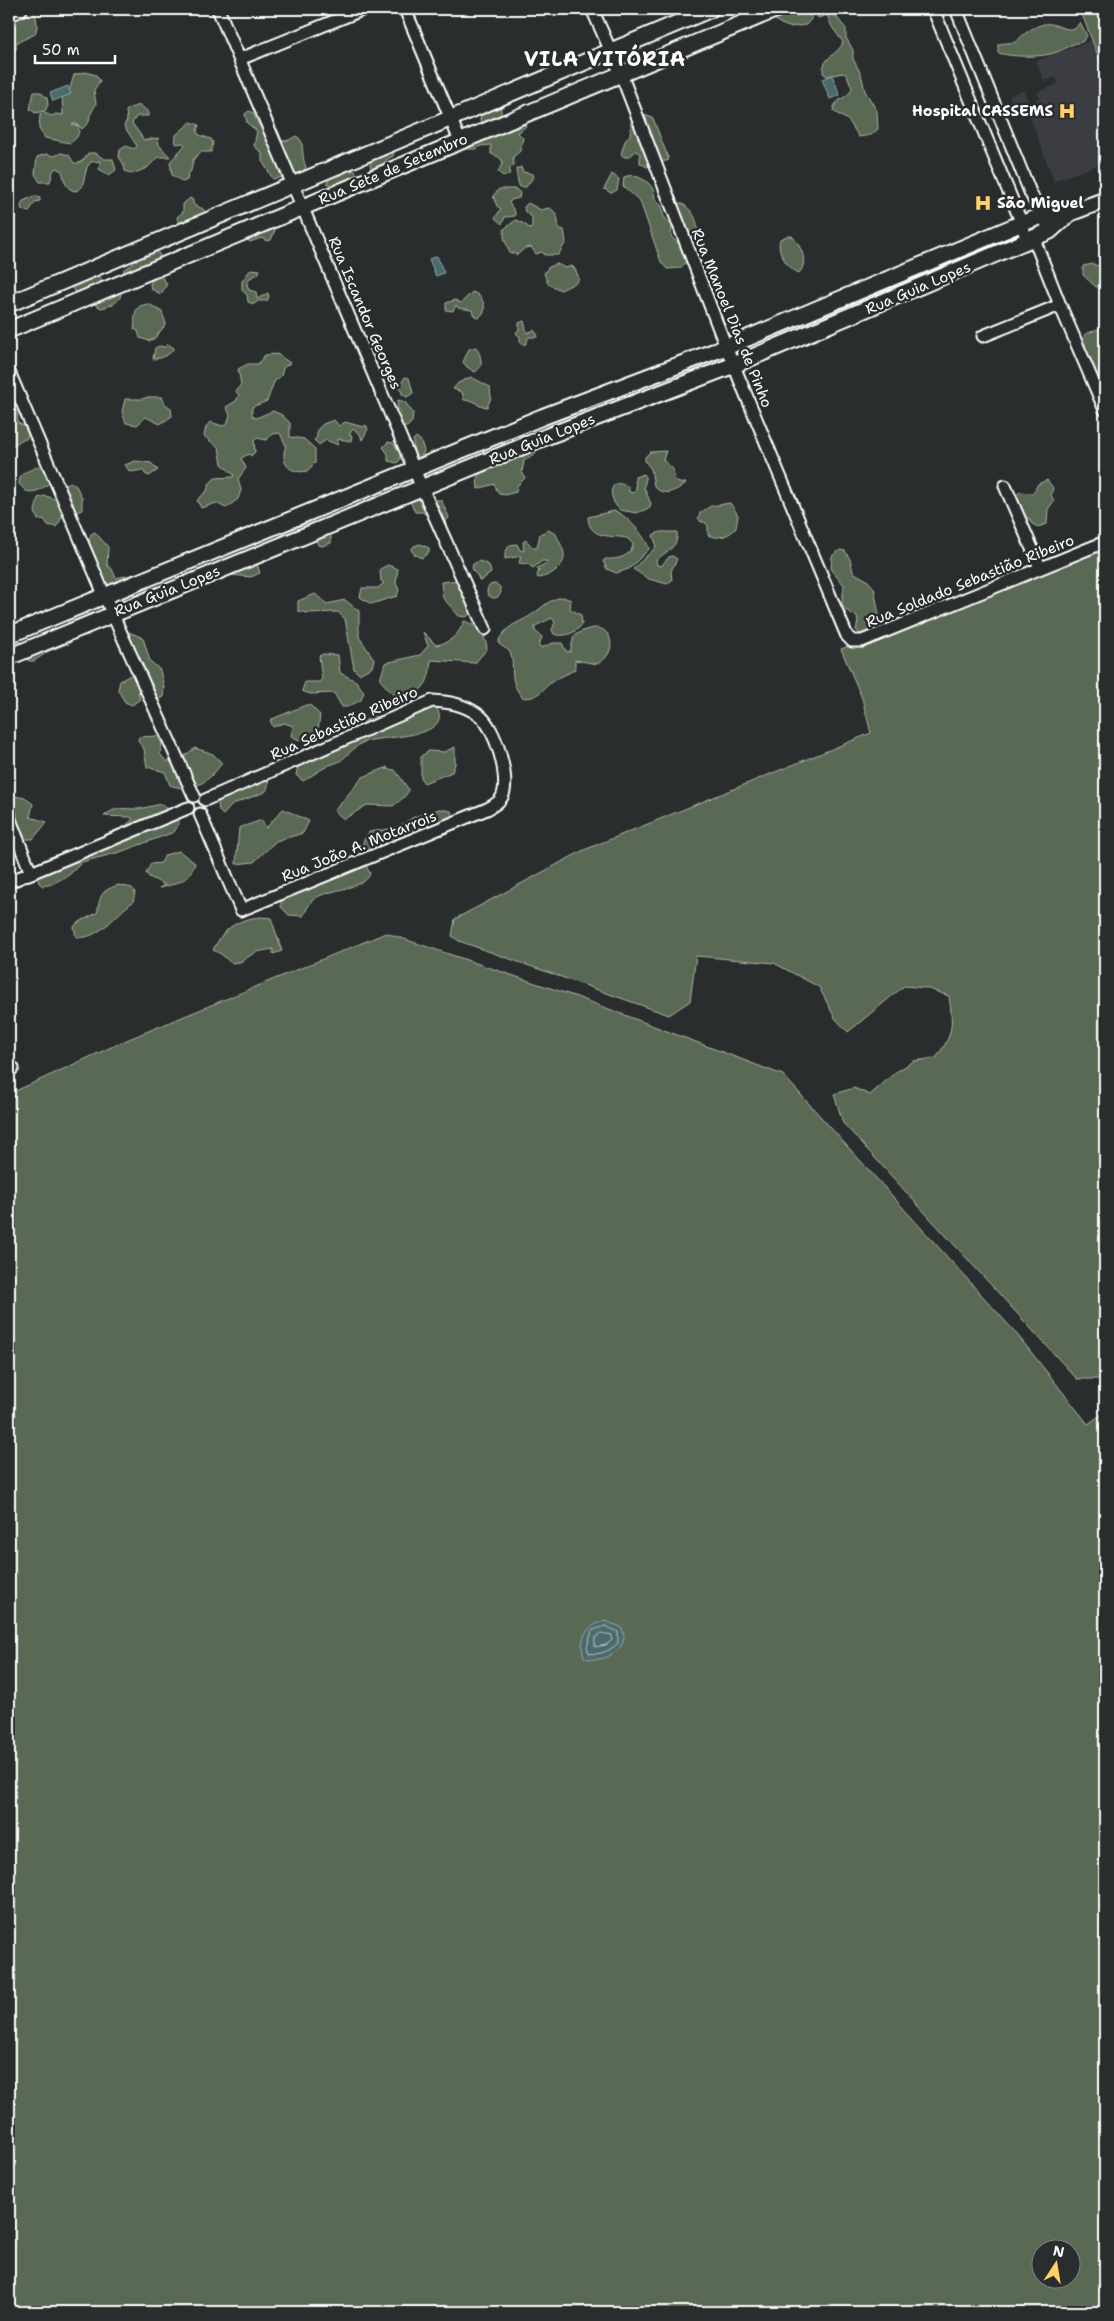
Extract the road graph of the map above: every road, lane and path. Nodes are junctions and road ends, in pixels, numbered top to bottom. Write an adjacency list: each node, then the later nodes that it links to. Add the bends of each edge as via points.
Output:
1 (19, 9): 10 (main road)
2 (218, 9): 12 (street, Rua Iscandor Georges)
3 (364, 9): 12 (street)
4 (405, 9): 16 (street)
5 (592, 9): 11 (street, Rua Manoel Dias de Pinho)
6 (711, 9): 11 (main road, Rua Sete de Setembro)
7 (933, 9): 14 (street)
8 (956, 9): 13 (street)
9 (767, 11): 15 (main road, Rua Sete de Setembro)
10 (9, 13)
11 (610, 50): 15 (street, Rua Manoel Dias de Pinho); 16 (main road, Rua Sete de Setembro)
12 (240, 59): 18 (street, Rua Iscandor Georges)
13 (977, 64): 14 (street); 22 (street)
14 (958, 72): 23 (street)
15 (621, 74): 17 (main road, Rua Sete de Setembro); 32 (street, Rua Manoel Dias de Pinho)
16 (450, 120): 17 (street); 18 (main road, Rua Sete de Setembro)
17 (460, 141): 20 (main road, Rua Sete de Setembro)
18 (293, 185): 20 (street, Rua Iscandor Georges); 28 (main road, Rua Sete de Setembro)
19 (1105, 200): 21 (main road, Rua Guia Lopes)
20 (304, 207): 30 (main road, Rua Sete de Setembro); 36 (street, Rua Iscandor Georges)
21 (1070, 212): 22 (main road, Rua Guia Lopes); 24 (main road, Rua Guia Lopes)
22 (1042, 216): 23 (main road, Rua Guia Lopes); 24 (street)
23 (1022, 224): 25 (street); 26 (main road, Rua Guia Lopes)
24 (1050, 231): 25 (main road, Rua Guia Lopes)
25 (1030, 240): 27 (main road, Rua Guia Lopes); 29 (street)
26 (894, 278): 27 (main road); 32 (main road, Rua Guia Lopes)
27 (901, 295): 33 (main road, Rua Guia Lopes)
28 (9, 304)
29 (1060, 305): 31 (street); 35 (street)
30 (9, 330)
31 (983, 336)
32 (726, 347): 33 (street, Rua Manoel Dias de Pinho); 36 (main road, Rua Guia Lopes)
33 (734, 365): 38 (main road, Rua Guia Lopes); 45 (street, Rua Manoel Dias de Pinho)
34 (9, 372): 41 (street)
35 (1105, 410)
36 (414, 469): 38 (street, Rua Iscandor Georges); 41 (main road, Rua Guia Lopes)
37 (1005, 486): 40 (street)
38 (422, 488): 42 (main road, Rua Guia Lopes); 43 (street, Rua Iscandor Georges)
39 (1105, 542): 40 (street, Rua Soldado Sebastião Ribeiro)
40 (1040, 567): 45 (street, Rua Soldado Sebastião Ribeiro, via 862,641 852,642)
41 (105, 596): 42 (street); 44 (main road, Rua Guia Lopes)
42 (112, 613): 46 (main road, Rua Guia Lopes); 47 (street)
43 (485, 629)
44 (9, 635)
45 (847, 636)
46 (9, 657)
47 (199, 798): 48 (street, via 190,799); 49 (street, Rua Sebastião Ribeiro, via 432,701 457,702 481,716 499,748 506,783 502,797); 50 (street, via 206,807)
48 (188, 808): 50 (street, via 190,812); 52 (street)
49 (487, 809): 50 (street, Rua João A. Motarrois, via 241,910)
50 (200, 814)
51 (9, 818): 52 (street)
52 (31, 873): 53 (street)
53 (9, 882)

